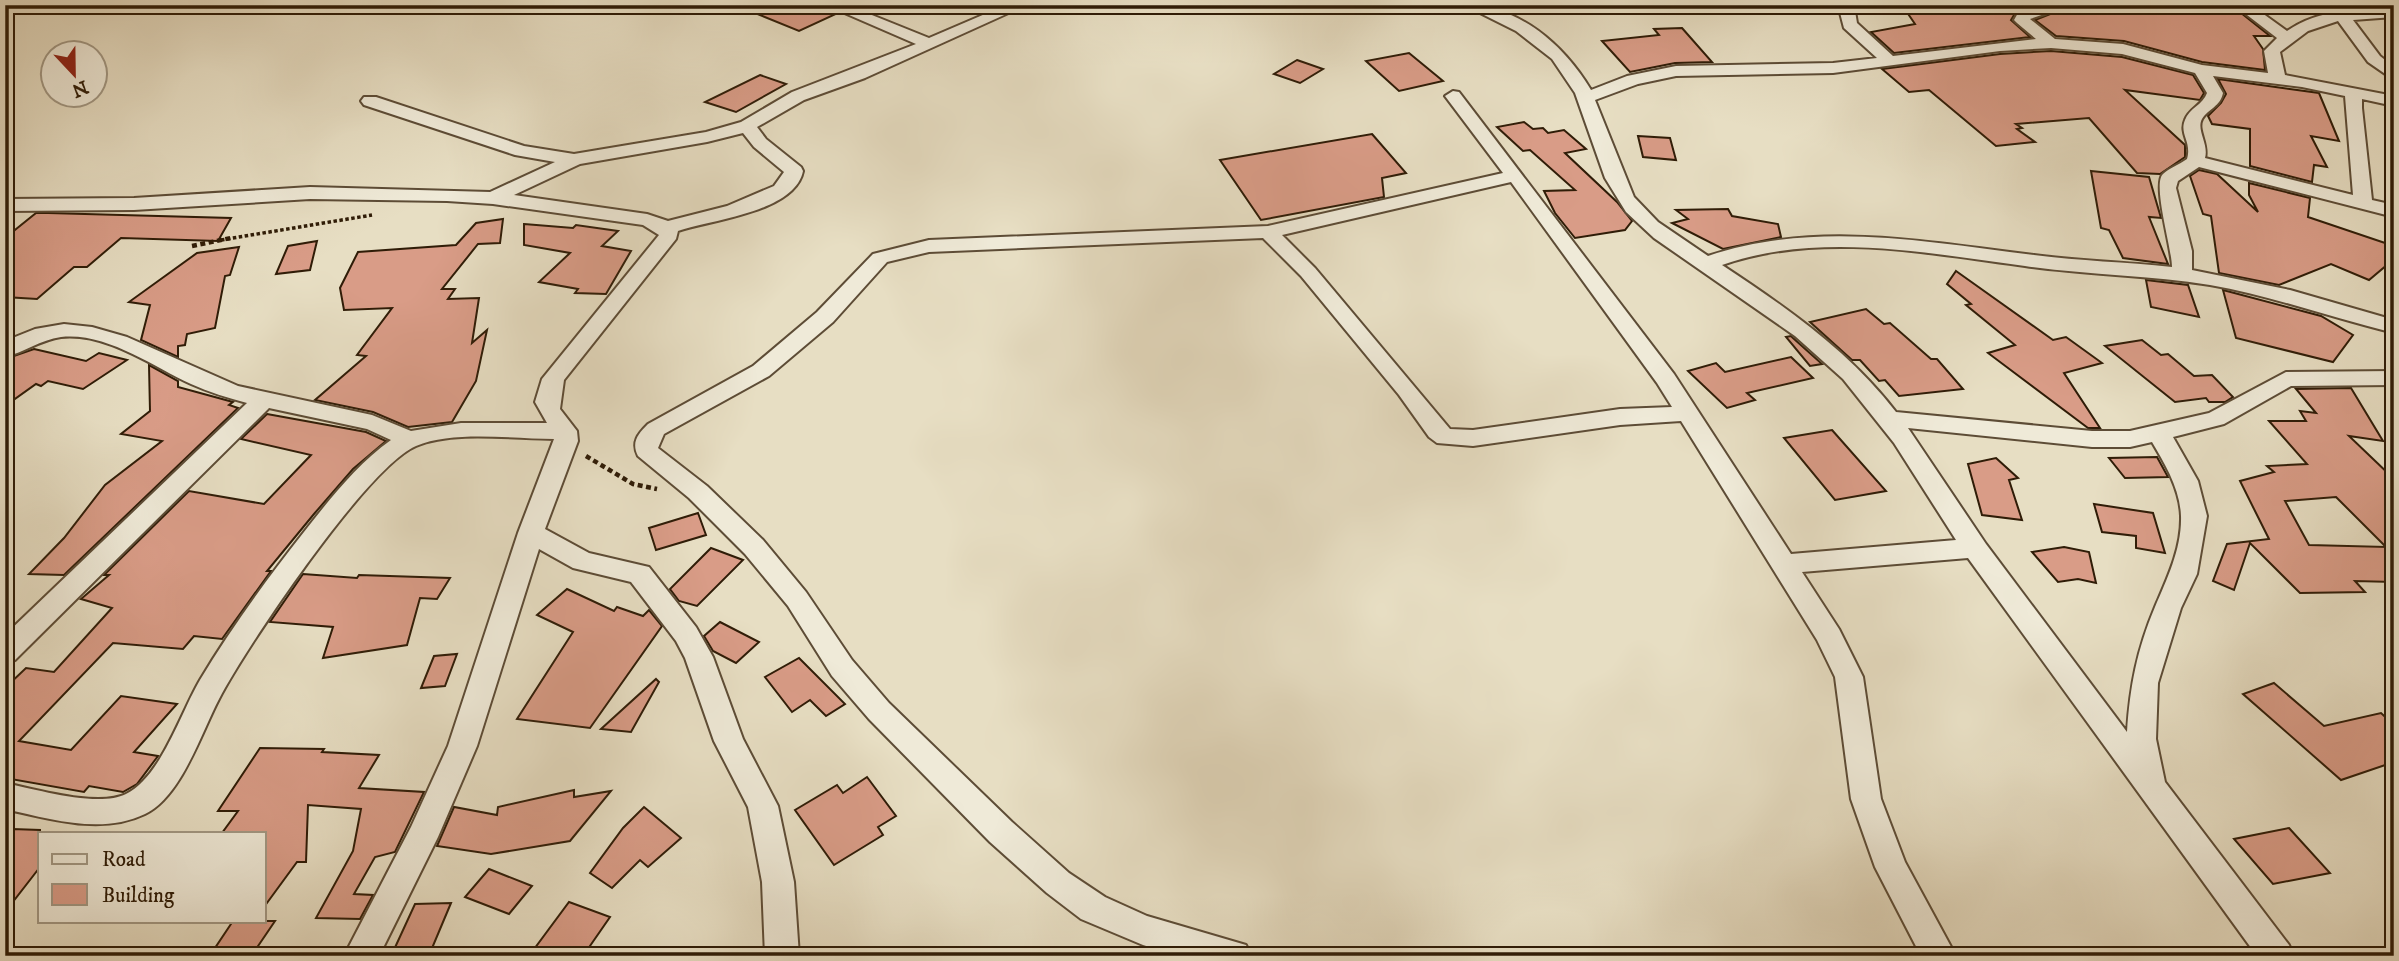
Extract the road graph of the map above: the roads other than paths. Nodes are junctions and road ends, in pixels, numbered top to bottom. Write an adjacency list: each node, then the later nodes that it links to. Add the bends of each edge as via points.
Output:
1 (833, 5): 11 (street)
2 (1019, 5): 11 (street)
3 (1471, 5): 18 (street, via 1535,33 1566,62)
4 (1846, 5): 12 (street, via 1850,25)
5 (2064, 5): 10 (street, via 2023,16 2030,28)
6 (2241, 5): 9 (street)
7 (2394, 12): 8 (street)
8 (2341, 14): 9 (street, via 2302,25); 14 (street, via 2374,59)
9 (2286, 37): 15 (street, via 2272,51)
10 (2051, 43): 12 (street); 13 (street, via 2123,49)
11 (930, 44): 21 (street, via 798,96)
12 (1891, 62): 18 (street, via 1786,70 1676,71 1633,80)
13 (2201, 70): 15 (street); 24 (street, via 2215,93 2213,101 2194,117 2191,128 2199,148)
14 (2394, 75)
15 (2278, 79): 16 (street)
16 (2354, 94): 20 (street); 28 (street)
17 (1453, 96): 25 (street)
18 (1586, 98): 33 (street, via 1615,182 1630,205 1651,227)
19 (370, 101): 22 (street)
20 (2394, 101)
21 (747, 126): 23 (street); 31 (street, via 794,171 792,180 755,203)
22 (530, 152): 23 (street); 26 (street)
23 (575, 159): 26 (street)
24 (2194, 161): 28 (street); 34 (street, via 2169,178 2166,188 2182,251)
25 (1514, 176): 32 (street); 39 (street)
26 (522, 182): 27 (street)
27 (493, 198): 29 (street, via 310,193 134,204); 31 (street, via 647,220)
28 (2363, 202): 30 (street)
29 (5, 205)
30 (2394, 211)
31 (667, 228): 42 (street, via 669,235 642,271 553,379 545,397 547,411)
32 (1268, 232): 39 (street, via 1316,281 1445,437 1473,438 1620,417); 52 (street, via 929,246 880,258 825,317 761,371 672,419 647,439 646,448 650,456 698,492 778,574 842,668 879,711 1058,883 1093,908 1143,930)
33 (1705, 264): 34 (street, via 1747,250 1783,245 1871,243); 40 (street, via 1817,344 1852,375)
34 (2182, 275): 35 (street, via 2298,298)
35 (2394, 327)
36 (5, 350): 38 (street, via 38,332 83,331)
37 (2394, 378): 41 (street, via 2286,379 2216,419)
38 (264, 400): 43 (street, via 372,423); 47 (street)
39 (1689, 413): 46 (street)
40 (1889, 419): 41 (street, via 2091,439); 45 (street)
41 (2160, 434): 48 (street, via 2186,481 2194,516 2183,575 2144,683 2141,739)
42 (565, 436): 43 (street, via 431,435); 44 (street)
43 (408, 440): 49 (street, via 373,466 283,583 211,686 152,793 135,805 100,811)
44 (531, 533): 50 (street, via 478,704 443,796); 51 (street, via 582,561 640,575 686,634 729,741 763,806 778,883)
45 (1975, 548): 46 (street); 48 (street)
46 (1786, 564): 53 (street, via 1849,677 1866,799 1891,867)
47 (5, 652)
48 (2155, 794): 54 (street)
49 (5, 796)
50 (360, 956)
51 (782, 956)
52 (1234, 956)
53 (1938, 956)
54 (2277, 956)

